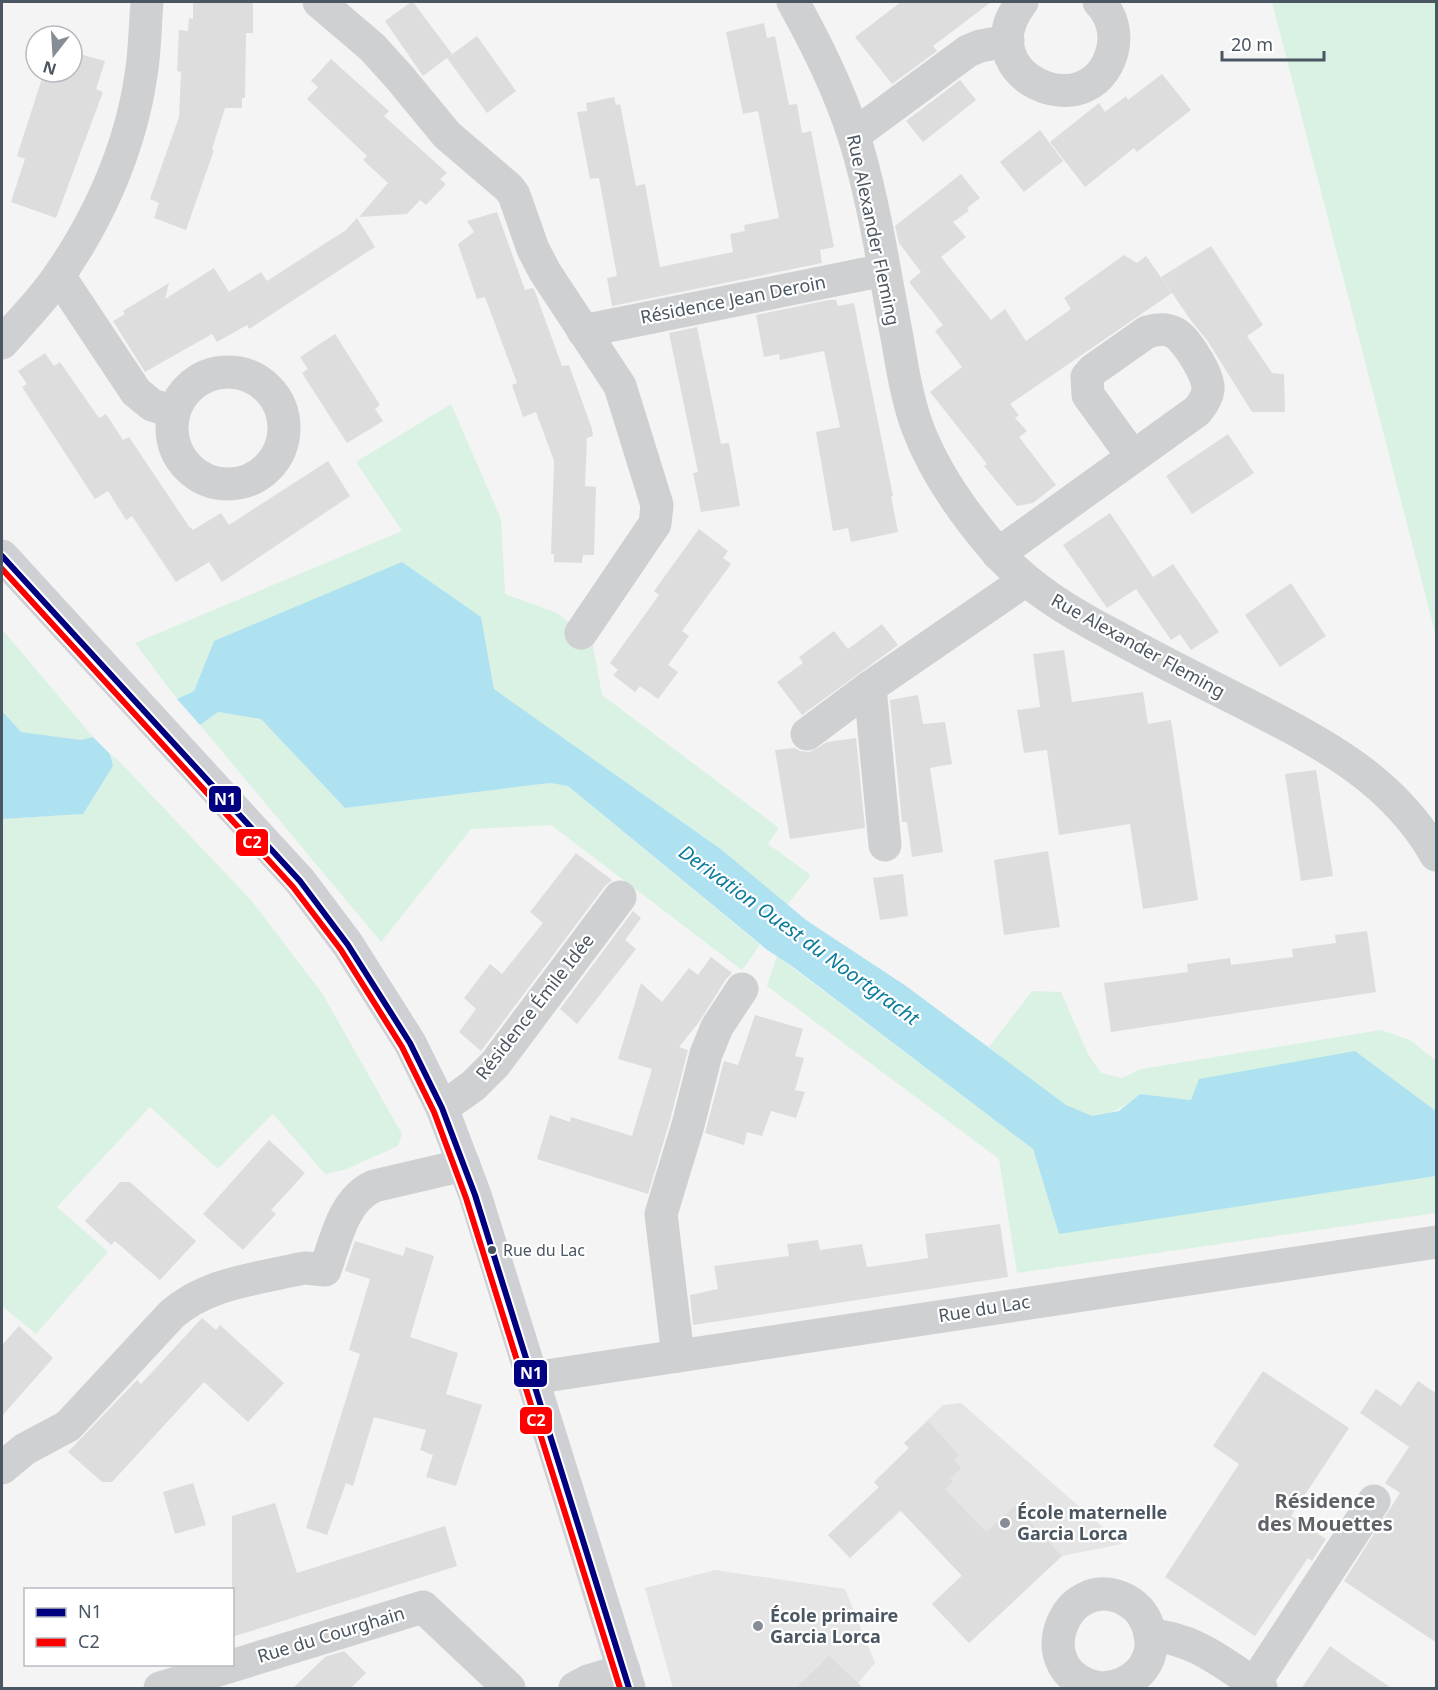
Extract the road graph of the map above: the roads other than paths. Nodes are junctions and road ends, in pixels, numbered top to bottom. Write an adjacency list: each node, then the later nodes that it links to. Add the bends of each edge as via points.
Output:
1 (147, 2): 9 (street, via 141,74 126,140 92,220)
2 (319, 2): 10 (street, via 372,47 447,135 508,188 519,205 545,272)
3 (793, 2): 7 (street, Rue Alexander Fleming, via 833,79)
4 (1022, 2): 6 (street, via 1012,16)
5 (1099, 2): 6 (street, via 1112,22 1113,48 1102,72 1082,87 1057,91 1033,83 1015,65)
6 (1008, 41): 7 (street, via 968,51)
7 (854, 135): 8 (street, Rue Alexander Fleming)
8 (884, 270): 10 (street, Résidence Jean Deroin); 14 (street, Rue Alexander Fleming, via 918,427 944,480)
9 (59, 276): 11 (street); 12 (street, via 136,392 152,405)
10 (583, 331): 17 (street, via 621,386 657,505 655,524)
11 (2, 343)
12 (174, 412)
13 (1133, 457): 14 (street)
14 (998, 554): 16 (street, Rue Alexander Fleming)
15 (2, 556): 24 (street, via 315,899 401,1027)
16 (1026, 580): 18 (street); 21 (street, Rue Alexander Fleming, via 1077,617 1347,760 1398,804)
17 (581, 633)
18 (870, 687): 19 (street); 20 (street)
19 (807, 734)
20 (885, 845)
21 (1437, 855)
22 (620, 897): 24 (street, Résidence Émile Idée, via 495,1064)
23 (742, 988): 27 (street, via 717,1027 706,1054 661,1214)
24 (442, 1108): 25 (street)
25 (464, 1165): 28 (street); 29 (street, via 364,1191 349,1208 325,1270 294,1270 216,1287 191,1298 68,1426 19,1453)
26 (1437, 1242): 27 (street, Rue du Lac)
27 (678, 1356): 28 (street, Rue du Lac)
28 (532, 1378): 34 (street)
29 (2, 1468)
30 (1374, 1501): 35 (street)
31 (1150, 1635): 35 (street, via 1189,1643); 39 (street, via 1150,1653 1142,1670 1120,1686); 39 (street, via 1139,1610 1124,1599 1097,1596 1073,1607 1059,1631 1060,1658 1076,1680)
32 (234, 1666): 37 (street, Rue du Courghain, via 423,1607)
33 (234, 1666): 36 (street, Rue du Courghain)
34 (627, 1679): 38 (street, via 588,1681)
35 (1258, 1686)
36 (160, 1689)
37 (509, 1689)
38 (575, 1689)
39 (1102, 1689)

